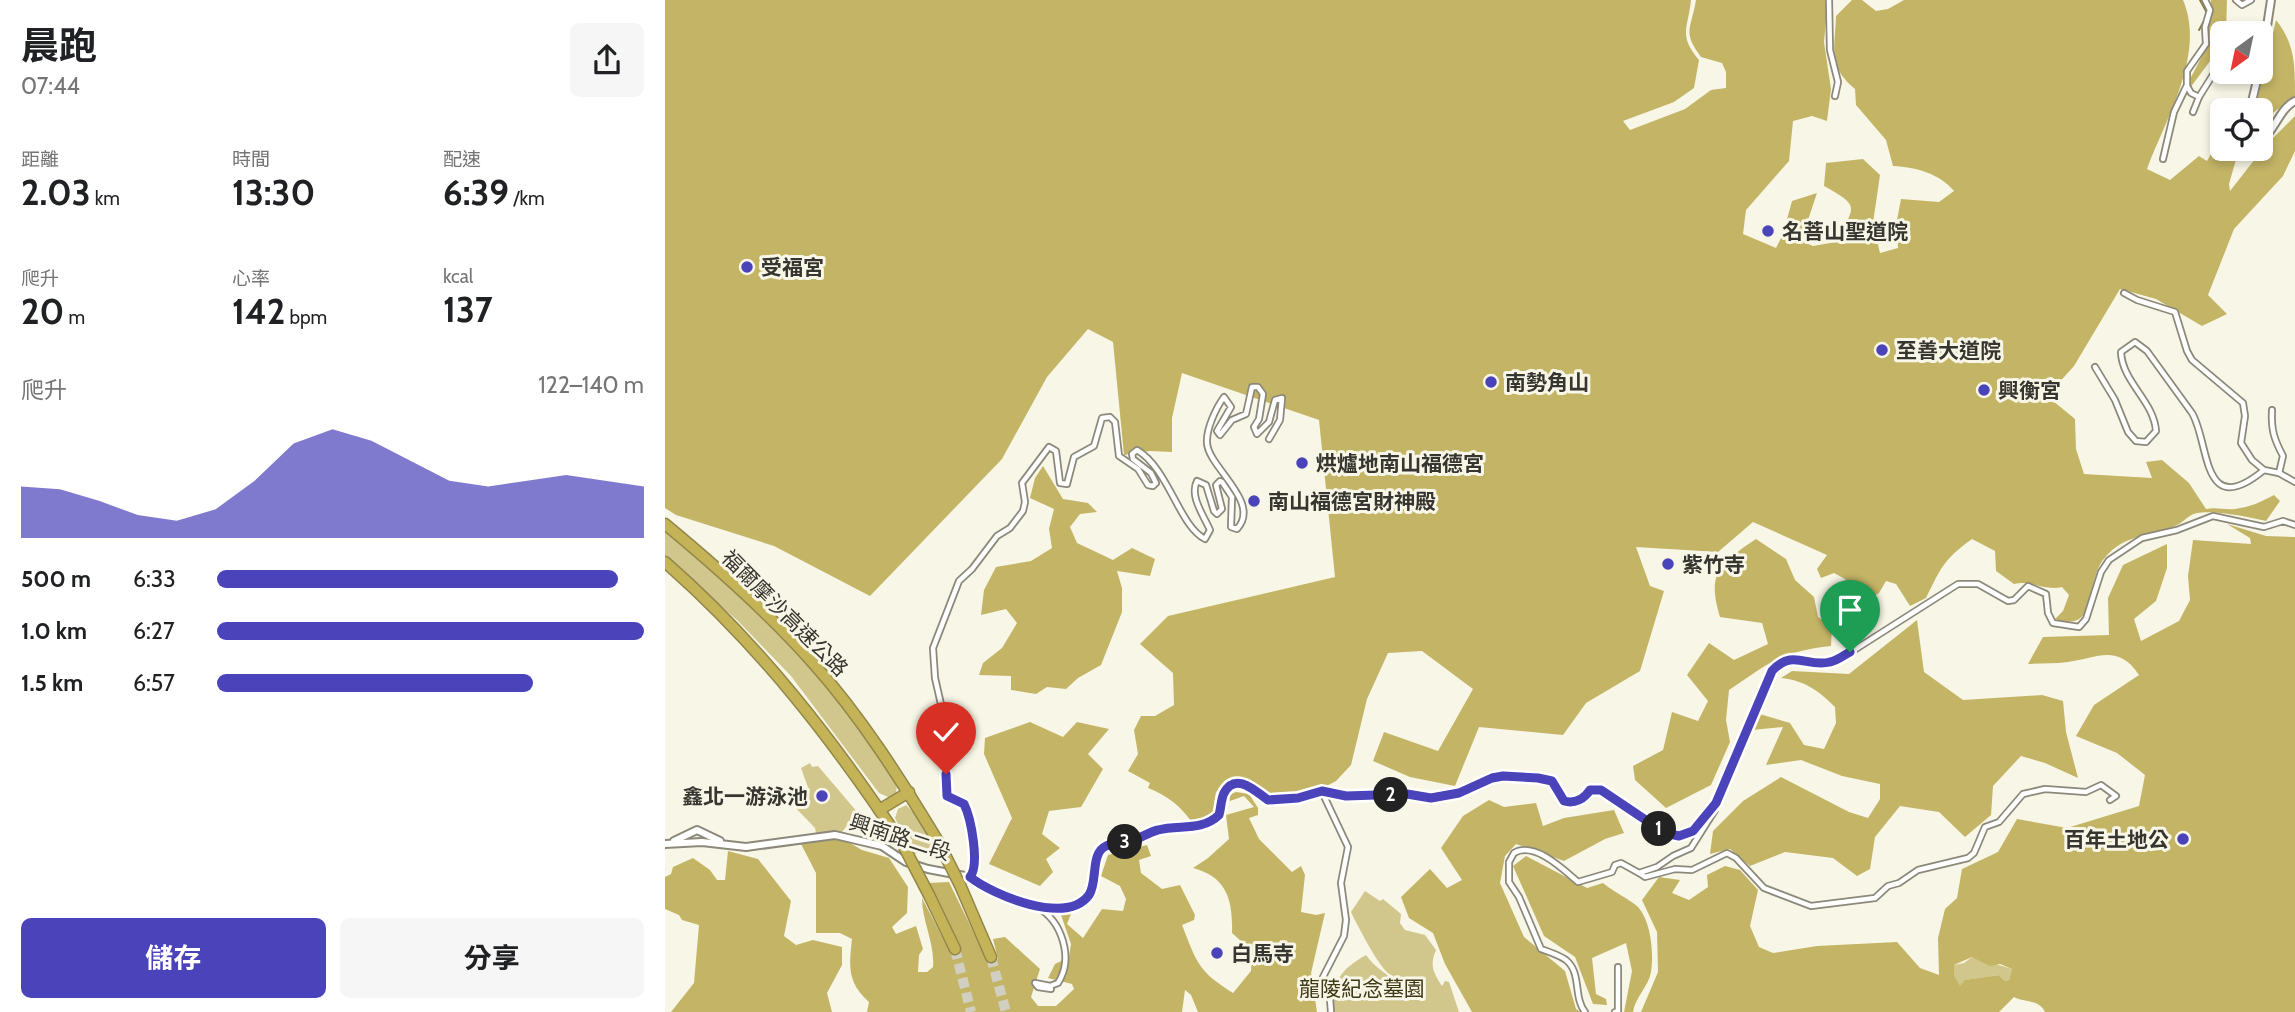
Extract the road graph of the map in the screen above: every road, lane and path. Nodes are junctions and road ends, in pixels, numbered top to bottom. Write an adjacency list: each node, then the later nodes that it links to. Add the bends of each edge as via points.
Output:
1 (1829, 0): 9 (street, via 1830,50 1838,82)
2 (2205, 0): 8 (street, via 2210,16 2206,44 2190,62)
3 (2237, 0): 4 (street, via 2242,5)
4 (2251, 0)
5 (2271, 0): 6 (street)
6 (2268, 21)
7 (2210, 79): 10 (street)
8 (2187, 86): 10 (street); 14 (street, via 2174,112)
9 (1835, 96)
10 (2199, 97): 12 (street)
11 (2293, 103): 13 (street)
12 (2193, 112)
13 (2273, 127)
14 (2163, 159)
15 (2124, 293): 19 (street, via 2175,312 2193,360 2243,403 2241,443)
16 (2095, 367): 19 (street, via 2131,438 2146,442 2156,431 2155,422 2121,357 2127,346 2135,341 2141,344 2198,423 2209,472 2222,484 2234,487)
17 (2272, 410): 20 (street, via 2274,443 2283,456)
18 (1269, 439): 33 (street, via 1280,420 1282,398 1275,400 1269,422 1257,434 1254,430 1263,394 1252,387 1246,414 1220,435 1217,431 1231,407 1224,397 1207,434 1208,450 1230,479 1243,519 1237,529 1231,527 1232,497 1222,482 1216,485 1222,509 1217,514 1206,485 1197,481 1197,505 1210,530 1205,539 1145,455 1137,450 1132,454 1154,478 1153,486 1119,456 1115,422 1110,417 1102,418 1094,446 1074,457 1067,484 1060,483 1056,451 1049,447 1022,483 1023,511 959,581 933,648 943,713 936,748 946,759 947,796 964,804 969,813 975,868)
19 (2264, 470): 20 (street)
20 (2279, 473): 21 (street)
21 (2295, 482)
22 (665, 524): 26 (highway, 福爾摩沙高速公路, via 813,663)
23 (2295, 525): 28 (street, via 2283,522 2265,527 2213,516 2141,538 2109,560 2079,627 2053,623 2046,594 2039,589 2028,586 2008,601 1978,584 1958,584 1830,662 1791,659 1779,663 1746,727)
24 (665, 562): 29 (highway, via 762,656 843,756)
25 (1322, 791): 28 (street, via 1431,798 1503,776 1543,778 1555,784 1564,801 1579,801 1590,790 1601,790 1665,833 1679,836 1693,831); 34 (street, via 1268,800 1253,787 1230,786 1219,815 1203,826 1157,830 1105,846 1099,851 1094,883 1084,900 1063,908); 39 (street, via 1348,848 1342,883 1344,936 1323,977 1329,986)
26 (909, 792): 29 (highway); 36 (highway, 福爾摩沙高速公路, bridge, via 960,885)
27 (2110, 800): 32 (street, via 2116,796 2101,785 2086,792 2045,789 2023,794 1999,822 1985,827 1968,858 1926,867 1888,886 1875,898 1805,905 1764,888 1727,853 1692,870 1645,877)
28 (1715, 805): 32 (street, via 1691,848)
29 (879, 810): 35 (highway, bridge, via 903,845)
30 (665, 844): 31 (street, 興南路二段); 31 (street, 興南路二段, via 697,830)
31 (735, 846): 33 (street, 興南路二段, via 835,835 882,846 906,862 928,869)
32 (1639, 873): 40 (street, via 1621,863 1612,873 1577,882 1530,850 1518,850 1509,862 1509,882 1541,949 1572,966 1578,1002)
33 (970, 877): 34 (street, via 1001,895)
34 (1034, 905): 38 (street, via 1052,916 1065,948 1065,967 1058,983 1035,983)
35 (955, 949)
36 (991, 957)
37 (1618, 967): 41 (street)
38 (1051, 989)
39 (1331, 1012)
40 (1585, 1012)
41 (1615, 1012)

